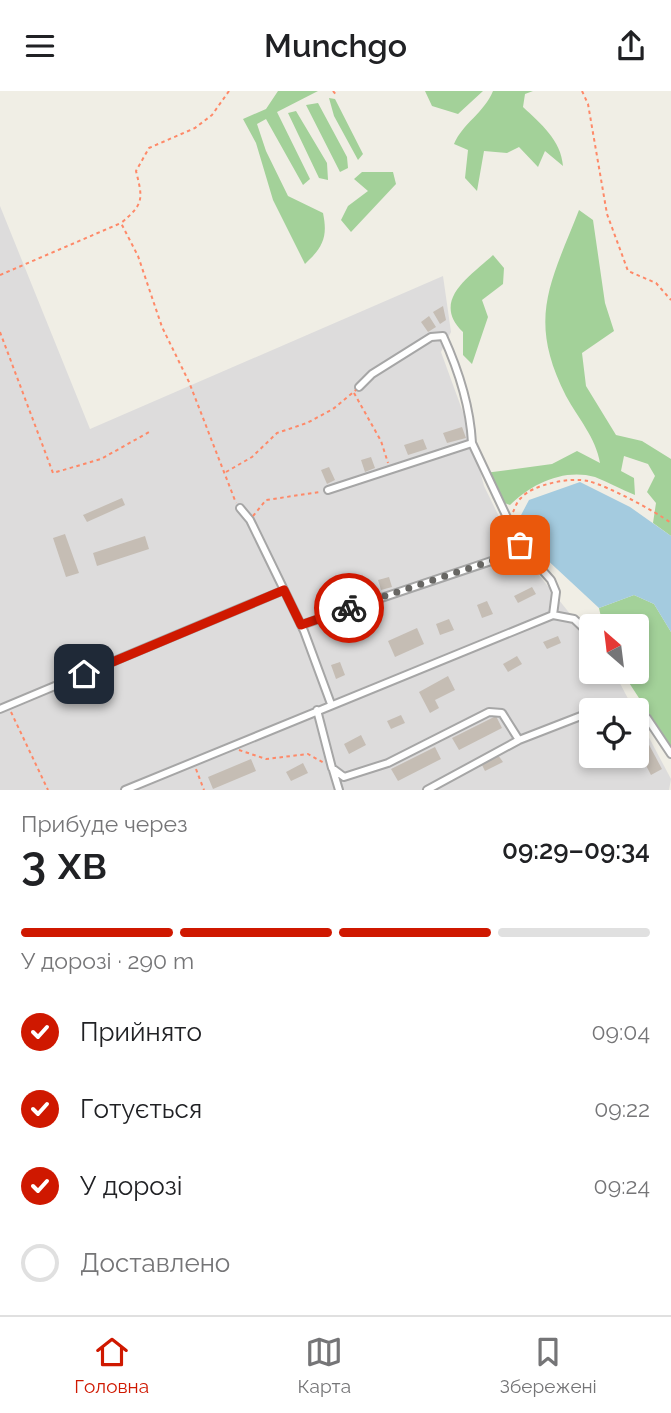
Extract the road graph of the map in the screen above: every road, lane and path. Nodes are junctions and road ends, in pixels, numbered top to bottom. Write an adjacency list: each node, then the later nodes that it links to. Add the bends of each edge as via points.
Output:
1 (229, 91): 5 (path, via 212,115 195,128 149,148 136,171 142,195 138,209)
2 (332, 91): 4 (path)
3 (582, 91): 7 (path, via 607,214 628,271 656,283)
4 (337, 96)
5 (121, 223): 6 (path); 13 (path)
6 (0, 275)
7 (671, 300)
8 (0, 332): 10 (path, via 54,473 101,459)
9 (356, 390): 11 (street, via 372,374 432,337 443,336 458,369); 12 (path); 13 (path, via 316,418 277,433 252,457)
10 (151, 431)
11 (472, 443): 12 (street); 16 (street)
12 (391, 470): 14 (street)
13 (225, 473): 15 (path, via 232,499)
14 (328, 490): 17 (path, via 266,501)
15 (240, 507): 17 (street)
16 (509, 519): 18 (path, via 522,496 569,480 588,481); 19 (street)
17 (250, 520): 20 (street)
18 (671, 523)
19 (520, 545): 21 (street, via 551,580 556,592); 23 (street, via 512,554)
20 (284, 590): 23 (street); 25 (street)
21 (553, 615): 22 (street); 24 (street)
22 (579, 624)
23 (301, 625): 24 (street)
24 (331, 704): 27 (street)
25 (9, 707): 26 (street); 35 (path)
26 (0, 709)
27 (317, 710): 31 (street); 34 (street)
28 (579, 717): 30 (street)
29 (649, 721): 32 (street)
30 (519, 740): 34 (street, via 502,713 489,712 388,763 344,777); 39 (street)
31 (229, 746): 33 (street); 34 (path, via 266,759 308,754)
32 (671, 754)
33 (193, 761): 36 (street); 37 (path)
34 (332, 768): 38 (street)
35 (48, 790)
36 (125, 790)
37 (204, 790)
38 (339, 790)
39 (427, 790)

